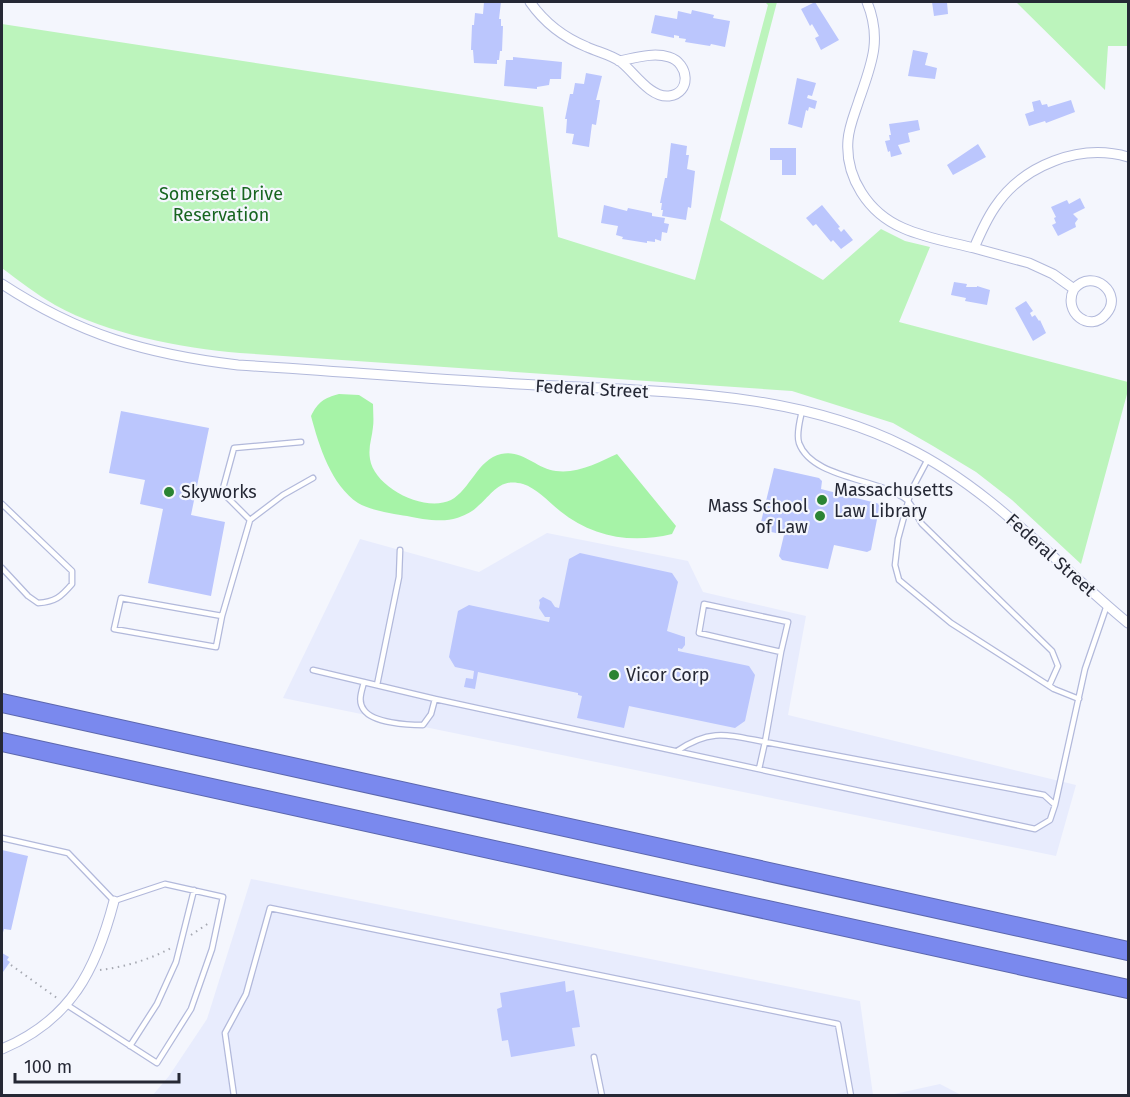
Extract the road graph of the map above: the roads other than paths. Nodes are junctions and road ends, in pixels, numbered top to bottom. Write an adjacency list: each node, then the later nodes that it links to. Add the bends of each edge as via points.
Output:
1 (530, 2): 3 (street, via 564,35)
2 (867, 2): 5 (street, via 876,40 848,139 855,180 869,204 890,222)
3 (619, 61): 3 (street, via 660,95 673,95 685,82 681,63 669,57 653,55)
4 (1128, 157): 5 (street, via 1081,154 1059,159 1026,175 1004,195 986,220)
5 (974, 248): 7 (street, via 1029,263)
6 (2, 284): 8 (street, Federal Street, via 99,335 193,360 681,394)
7 (1074, 289): 7 (street, via 1089,280 1105,286 1111,303 1106,315 1090,321 1078,317 1071,306)
8 (802, 409): 10 (street, Federal Street, via 868,430); 12 (lane, via 798,441 815,463)
9 (301, 442): 14 (lane, via 234,448 222,492)
10 (928, 459): 12 (lane); 17 (street, Federal Street, via 1003,511)
11 (313, 478): 14 (lane)
12 (908, 501): 24 (lane, via 922,524 1052,651 1058,666); 24 (lane, via 895,565 899,580 951,623)
13 (2, 504): 16 (lane, via 72,571 72,584 61,597 38,603)
14 (250, 520): 18 (lane)
15 (400, 550): 23 (lane, via 399,578)
16 (2, 568)
17 (1107, 605): 19 (street, Federal Street); 26 (lane)
18 (222, 616): 18 (lane, via 121,598 114,629 216,647)
19 (1128, 623)
20 (781, 652): 20 (lane, via 699,633 704,604 788,622); 29 (lane)
21 (313, 670): 22 (lane)
22 (364, 682): 23 (lane); 25 (lane, via 360,698 363,710 389,722 423,724)
23 (377, 685): 25 (lane)
24 (1049, 686): 26 (lane)
25 (435, 699): 30 (lane)
26 (1079, 699): 32 (lane)
27 (2, 703): 36 (highway)
28 (2, 742): 37 (highway)
29 (765, 742): 30 (lane, via 720,734 689,743); 31 (lane); 32 (lane, via 1044,795)
30 (677, 751): 31 (lane)
31 (759, 769): 32 (lane, via 1035,829 1050,820)
32 (1054, 805)
33 (2, 838): 35 (lane, via 68,853)
34 (194, 890): 35 (lane, via 165,884); 39 (lane, via 176,962 157,1004); 39 (lane, via 224,897 212,949 191,1009 157,1063)
35 (114, 901): 38 (street, via 90,971)
36 (1128, 951)
37 (1128, 989)
38 (63, 1002): 39 (lane); 40 (street, via 37,1030)
39 (130, 1046)
40 (2, 1049)
41 (594, 1057): 43 (lane)
42 (234, 1095): 44 (lane, via 225,1033 246,994 270,908 838,1024)
43 (602, 1095)
44 (851, 1095)

